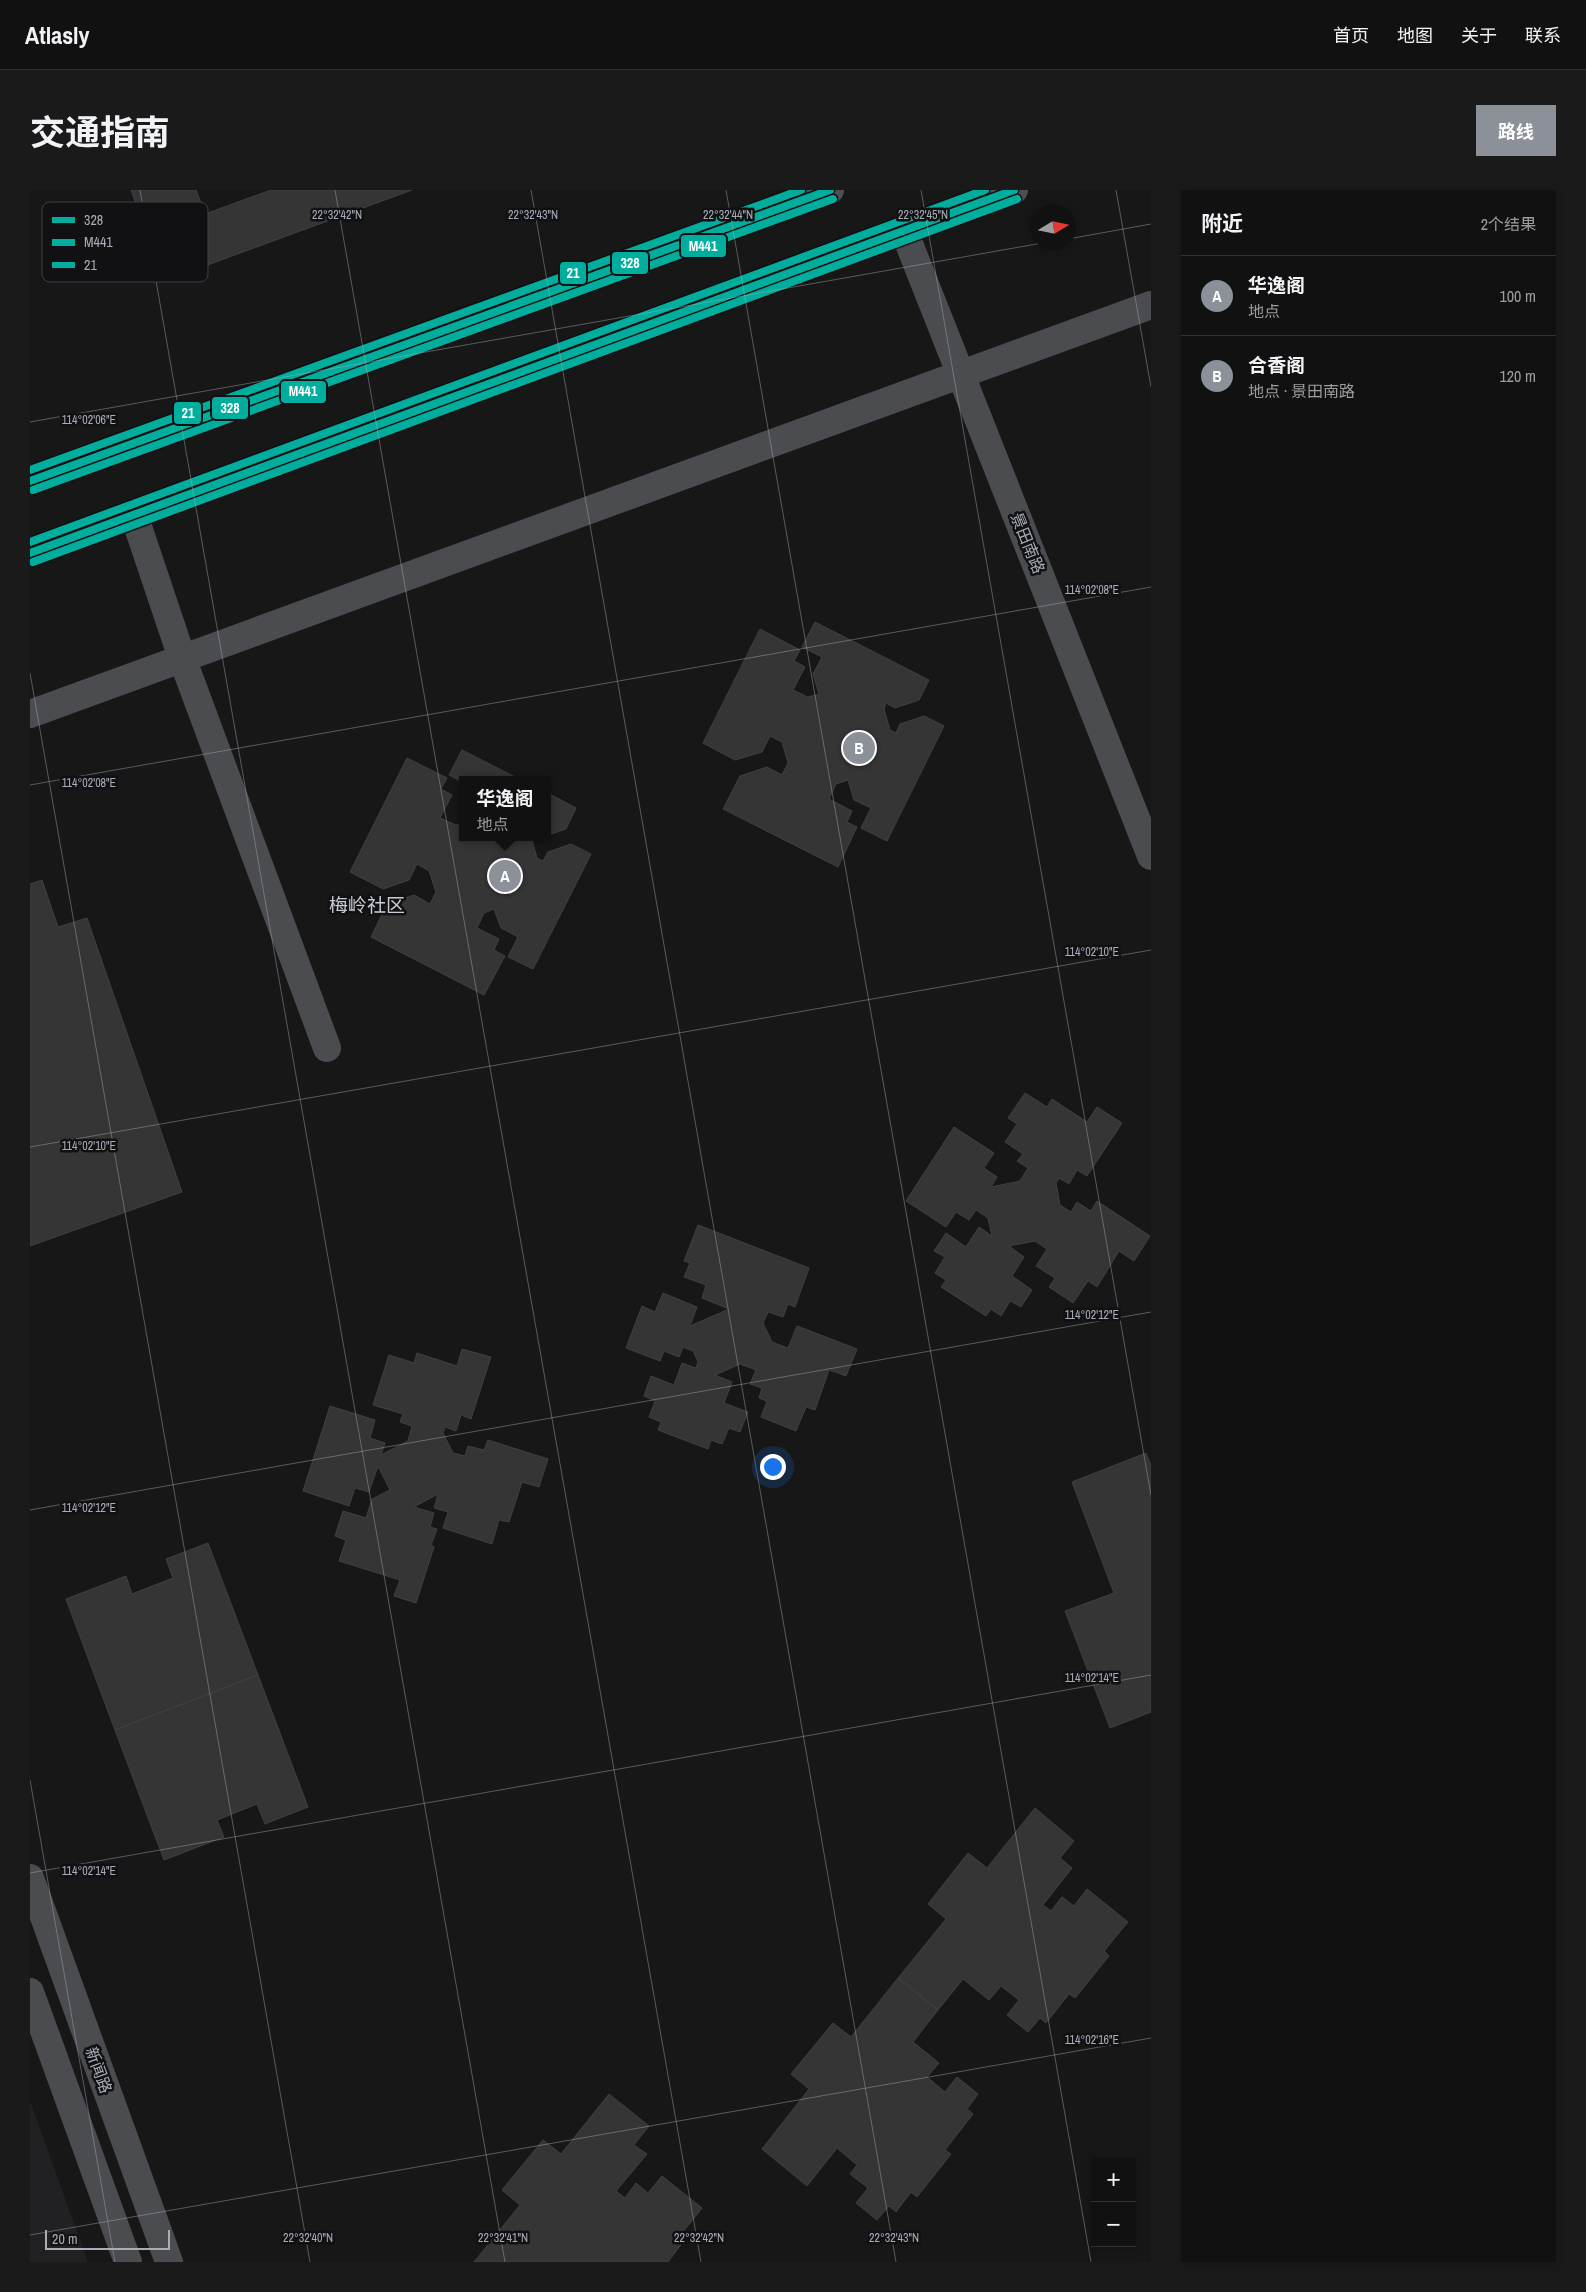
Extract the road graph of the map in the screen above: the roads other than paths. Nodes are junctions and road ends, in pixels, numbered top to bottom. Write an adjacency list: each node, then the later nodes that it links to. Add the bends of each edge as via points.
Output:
1 (830, 190): 6 (main road)
2 (1014, 190): 3 (main road)
3 (904, 231): 5 (street, 景田南路); 7 (main road)
4 (1151, 305): 5 (street)
5 (961, 374): 9 (street); 11 (street, 景田南路)
6 (30, 481)
7 (134, 515): 8 (main road); 9 (street)
8 (30, 553)
9 (182, 658): 10 (street); 12 (street)
10 (30, 714)
11 (1151, 856)
12 (327, 1048)
13 (30, 1878): 16 (street, 新闻路)
14 (30, 1992): 15 (street)
15 (128, 2262)
16 (169, 2262)

